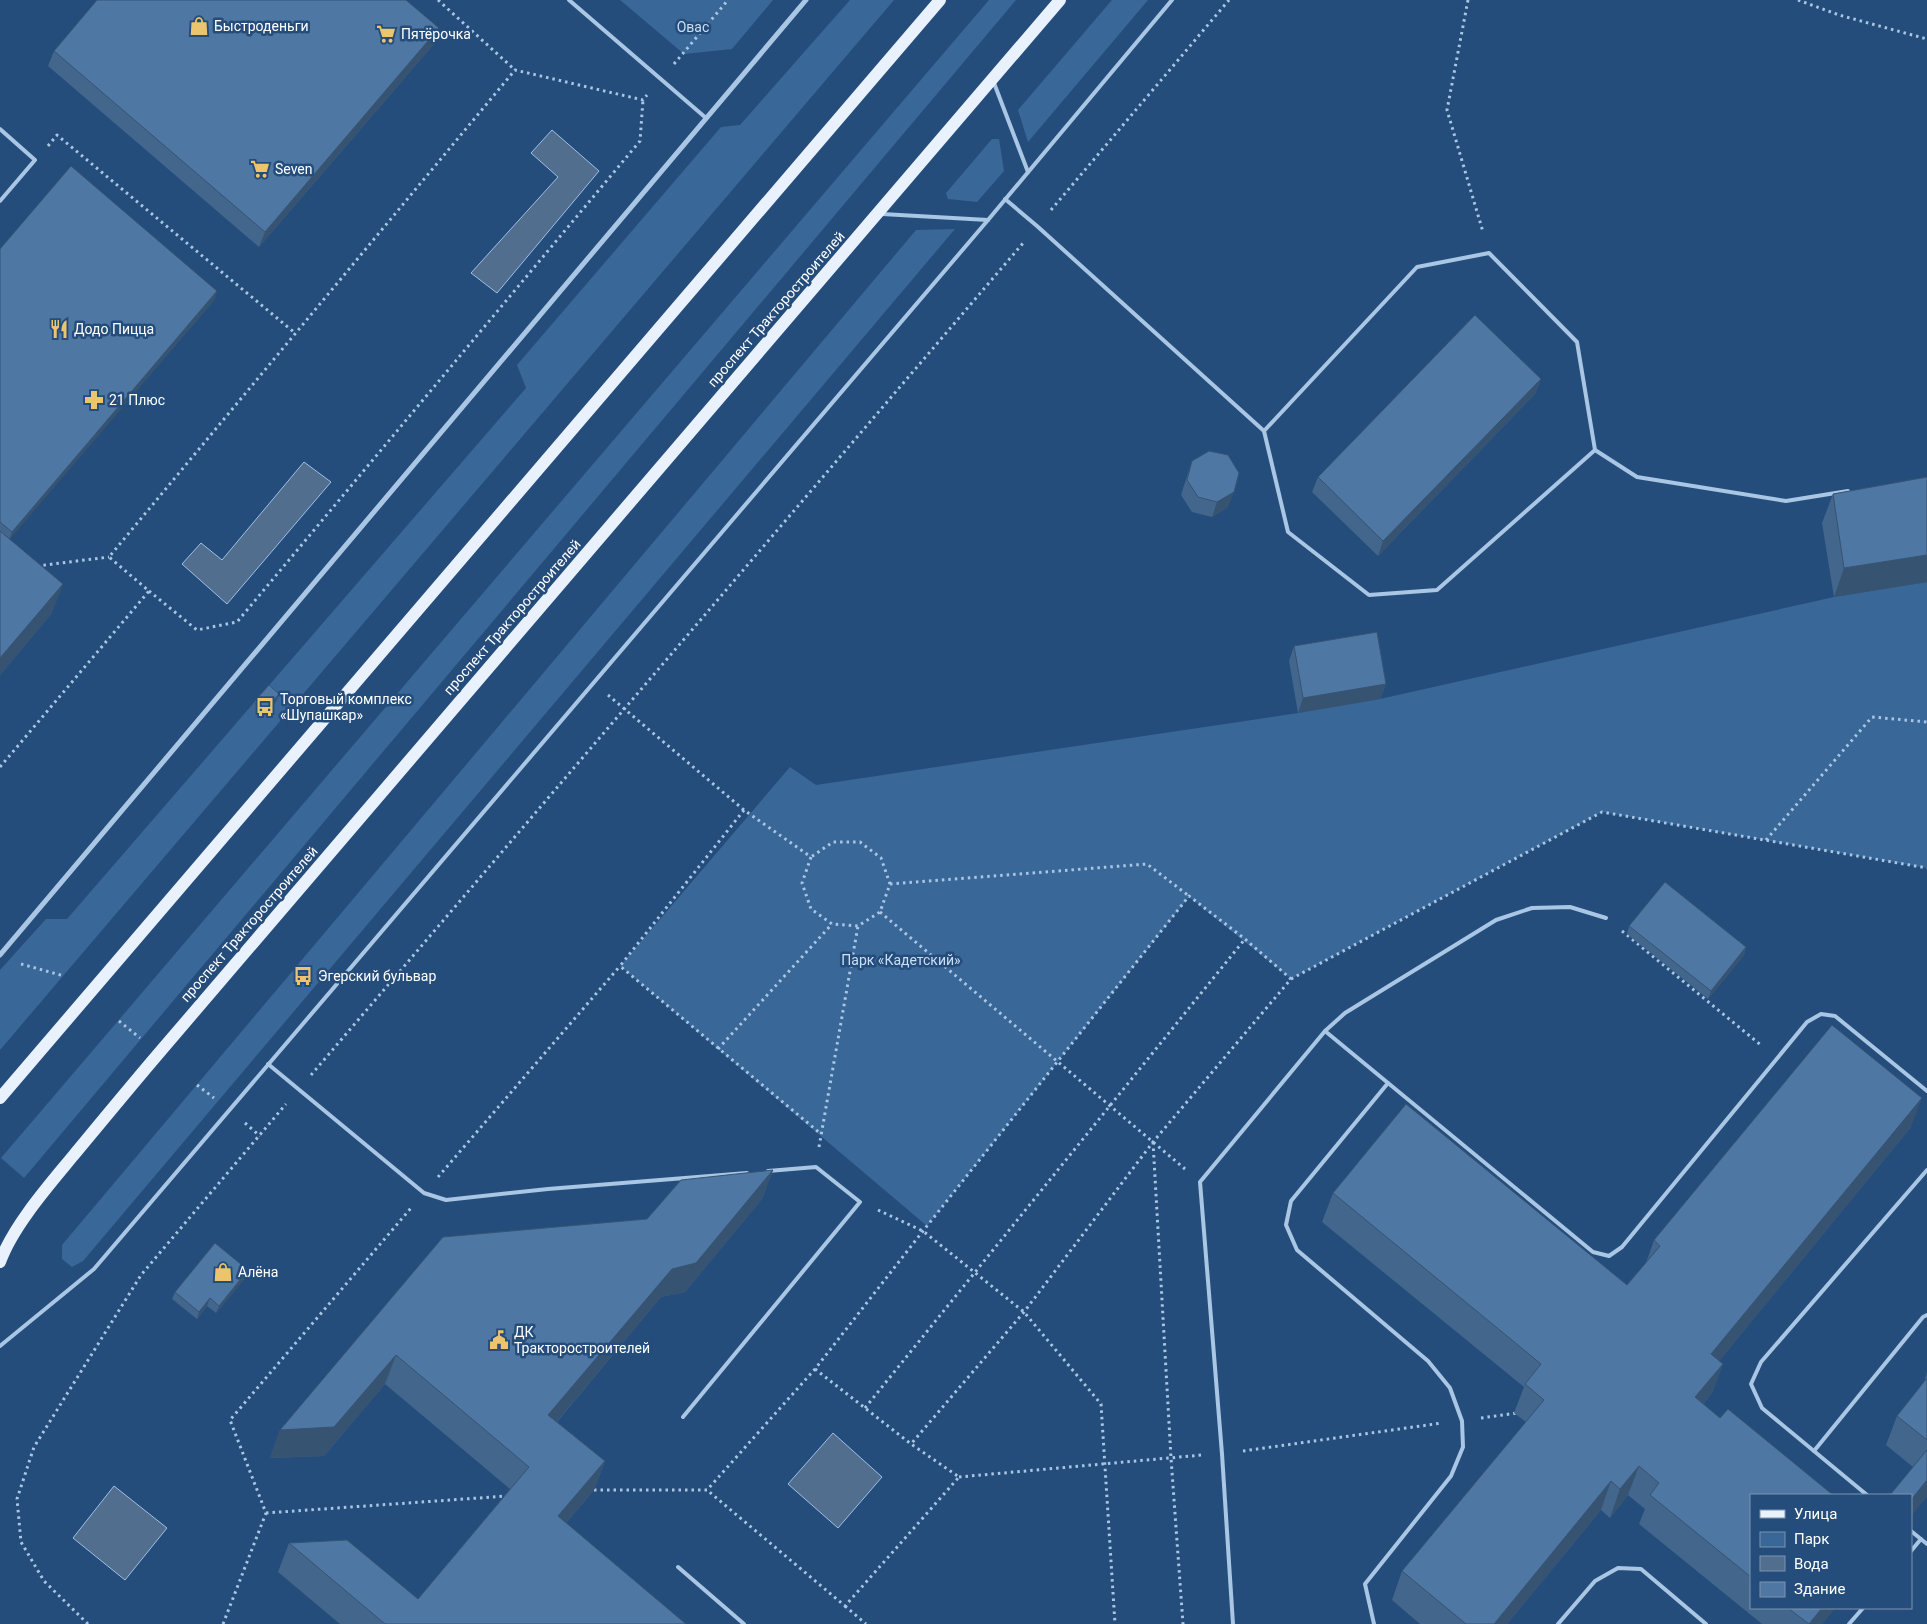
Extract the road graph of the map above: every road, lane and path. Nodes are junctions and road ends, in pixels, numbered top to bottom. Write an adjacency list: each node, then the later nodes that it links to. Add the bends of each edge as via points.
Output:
1 (438, 0): 12 (path)
2 (569, 0): 13 (lane)
3 (728, 0): 13 (path)
4 (806, 0): 16 (street)
5 (940, 0): 63 (main road)
6 (1060, 0): 14 (main road, проспект Тракторостроителей)
7 (1172, 0): 19 (lane)
8 (1229, 0): 24 (path)
9 (1468, 0): 25 (path, via 1447,110)
10 (1798, 0): 11 (path)
11 (1927, 39)
12 (515, 70): 15 (path); 26 (path)
13 (661, 79): 15 (path); 16 (lane)
14 (993, 79): 19 (lane); 22 (main road, проспект Тракторостроителей)
15 (643, 100): 32 (path, via 640,141 237,622 197,630)
16 (706, 118): 48 (street)
17 (0, 129): 18 (lane)
18 (35, 160): 21 (lane); 26 (path, via 57,135)
19 (1028, 172): 20 (lane)
20 (1005, 199): 23 (lane); 24 (lane)
21 (0, 201)
22 (877, 214): 23 (lane); 78 (main road, проспект Тракторостроителей, via 159,1053 52,1181 23,1221)
23 (988, 220): 33 (lane)
24 (1037, 226): 27 (lane); 34 (path)
25 (1489, 253): 27 (lane, via 1417,267); 28 (lane, via 1577,342)
26 (295, 333): 30 (path)
27 (1264, 431): 28 (lane, via 1288,532 1369,594 1437,590)
28 (1595, 450): 29 (lane, via 1637,477 1786,501)
29 (1852, 491)
30 (108, 557): 31 (path); 32 (path)
31 (33, 566)
32 (149, 591): 36 (path)
33 (592, 682): 34 (path); 58 (lane)
34 (625, 710): 37 (path); 59 (path)
35 (1927, 722): 38 (path, via 1872,717)
36 (0, 767)
37 (744, 810): 39 (path); 55 (path, via 620,966)
38 (1766, 840): 40 (path); 51 (path, via 1602,812)
39 (811, 858): 41 (path, via 833,842 860,842 881,858); 45 (path, via 802,883 811,909)
40 (1927, 868)
41 (890, 884): 42 (path, via 1147,864); 43 (path)
42 (1189, 896): 47 (path); 57 (path)
43 (880, 912): 46 (path); 57 (path)
44 (1606, 918): 53 (lane, via 1570,907 1532,908 1496,920 1345,1013); 56 (path)
45 (832, 924): 46 (path); 55 (path)
46 (858, 926): 68 (path)
47 (1245, 939): 51 (path); 66 (path)
48 (0, 955)
49 (18, 963): 50 (path)
50 (64, 976)
51 (1291, 979): 70 (path)
52 (119, 1021): 54 (path)
53 (1325, 1031): 60 (lane); 75 (lane)
54 (142, 1039)
55 (718, 1049): 68 (path)
56 (1777, 1059): 60 (lane, via 1622,1247 1609,1256 1593,1252); 62 (lane, via 1807,1022 1821,1014 1835,1016)
57 (1058, 1062): 66 (path); 77 (path)
58 (268, 1064): 74 (lane, via 424,1193 446,1200); 82 (lane, via 94,1269)
59 (315, 1070)
60 (1388, 1083): 88 (lane, via 1291,1201 1286,1225 1296,1250 1428,1361 1450,1388)
61 (197, 1084): 64 (path)
62 (1927, 1091)
63 (0, 1098)
64 (218, 1101)
65 (288, 1102): 69 (path)
66 (1110, 1106): 70 (path); 79 (path)
67 (240, 1119): 69 (path)
68 (821, 1134): 71 (path)
69 (260, 1136): 107 (path, via 142,1275 34,1447 16,1499 21,1542 44,1581)
70 (1153, 1142): 75 (path); 80 (path); 92 (path)
71 (816, 1167): 73 (lane); 76 (lane)
72 (1927, 1170): 90 (lane, via 1761,1362 1751,1384 1762,1408)
73 (766, 1171)
74 (756, 1172)
75 (1200, 1182): 91 (lane)
76 (860, 1202): 77 (path); 86 (lane)
77 (923, 1231): 79 (path); 83 (path)
78 (0, 1262)
79 (976, 1272): 80 (path); 84 (path)
80 (1024, 1312): 89 (path); 93 (path, via 1102,1404)
81 (1927, 1315): 90 (lane)
82 (0, 1346)
83 (815, 1369): 84 (path); 96 (path)
84 (865, 1408): 89 (path)
85 (1520, 1412): 88 (path)
86 (683, 1417)
87 (230, 1420): 99 (path)
88 (1462, 1420): 91 (path); 114 (lane, via 1464,1447 1451,1476 1365,1584)
89 (911, 1444): 94 (path)
90 (1814, 1452): 97 (lane)
91 (1222, 1454): 92 (path); 113 (lane)
92 (1171, 1458): 93 (path); 112 (path)
93 (1104, 1463): 94 (path); 111 (path)
94 (959, 1477): 105 (path)
95 (594, 1490): 96 (path)
96 (707, 1490): 105 (path)
97 (1867, 1494)
98 (509, 1496): 99 (path)
99 (266, 1513): 108 (path)
100 (1912, 1532): 101 (lane)
101 (1921, 1539): 102 (lane); 103 (lane)
102 (1927, 1544)
103 (1912, 1550)
104 (678, 1568): 109 (lane)
105 (845, 1606): 110 (path)
106 (1862, 1609): 117 (lane)
107 (88, 1624)
108 (223, 1624)
109 (744, 1624)
110 (866, 1624)
111 (1115, 1624)
112 (1183, 1624)
113 (1233, 1624)
114 (1374, 1624)
115 (1558, 1624): 116 (lane, via 1595,1581 1618,1568 1641,1569)
116 (1706, 1624)
117 (1849, 1624)

